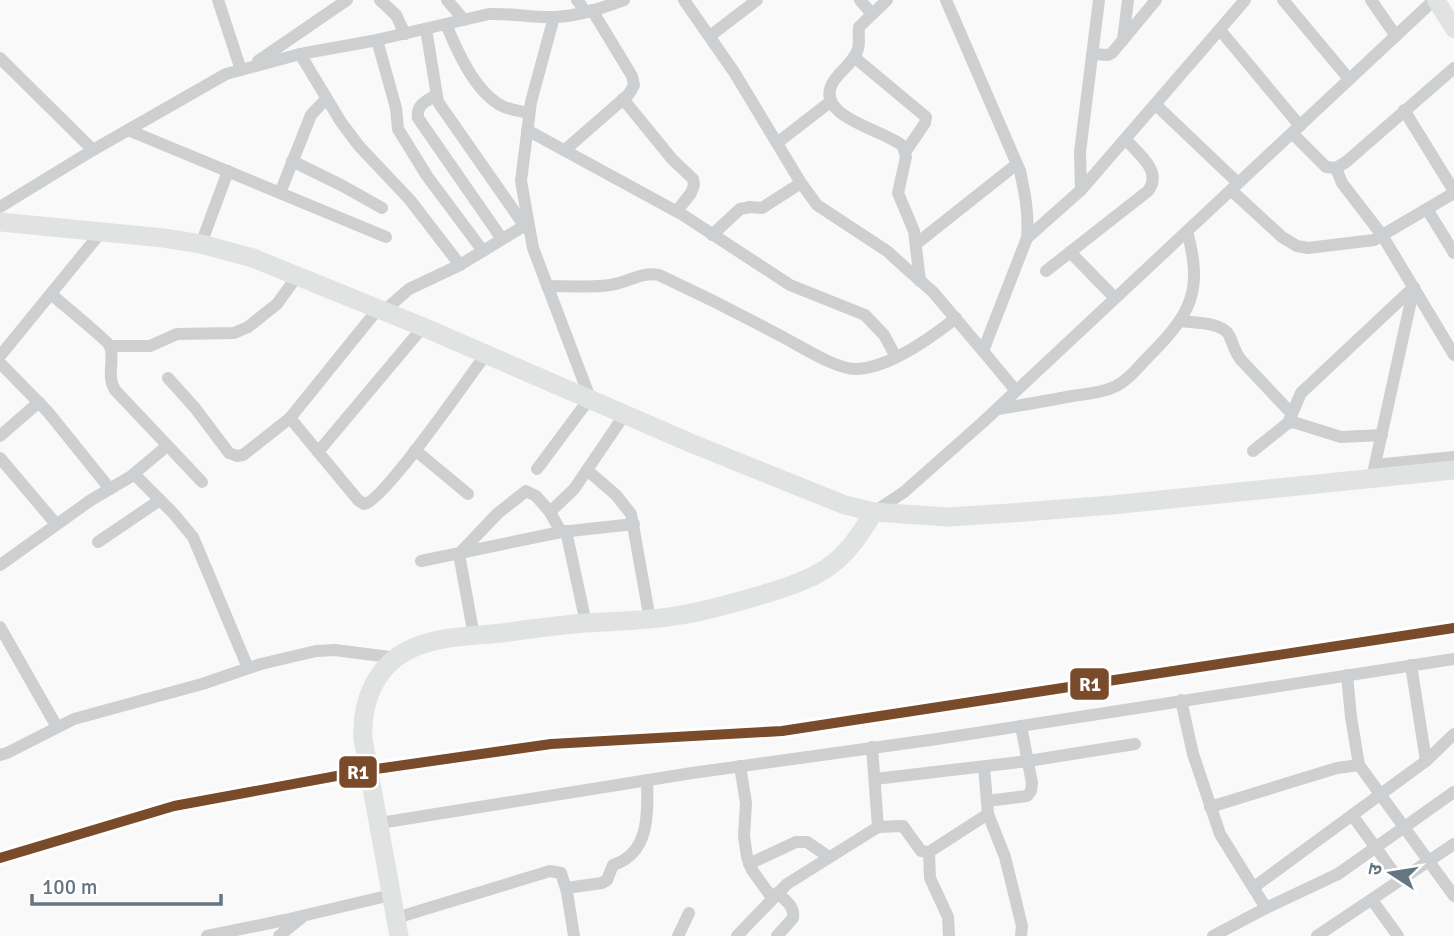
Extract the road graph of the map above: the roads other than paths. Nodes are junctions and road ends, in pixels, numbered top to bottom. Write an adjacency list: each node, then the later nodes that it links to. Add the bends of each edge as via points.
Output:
1 (218, 0): 37 (street)
2 (347, 0): 37 (street)
3 (380, 0): 27 (street, via 396,15)
4 (447, 0): 22 (street)
5 (577, 0): 19 (street)
6 (624, 0): 19 (street)
7 (684, 0): 28 (street)
8 (757, 0): 28 (street)
9 (860, 0): 20 (street)
10 (887, 0): 20 (street)
11 (946, 0): 55 (street)
12 (1099, 0): 33 (street)
13 (1128, 0): 31 (street)
14 (1156, 0): 31 (street)
15 (1245, 0): 26 (street)
16 (1283, 0): 38 (street)
17 (1371, 0): 29 (street)
18 (1435, 0): 25 (street); 29 (street)
19 (589, 11): 21 (street); 41 (street, via 634,81 633,90)
20 (872, 14): 34 (street, via 859,27)
21 (554, 17): 22 (street, via 506,13); 45 (street)
22 (464, 20): 23 (street)
23 (446, 24): 24 (street); 45 (street, via 468,70 487,93 501,105)
24 (426, 29): 27 (street); 39 (street)
25 (1454, 29)
26 (1220, 30): 43 (street); 46 (street)
27 (405, 34): 30 (street)
28 (710, 36): 50 (street)
29 (1396, 36): 38 (street)
30 (377, 40): 32 (street); 78 (street, via 398,129)
31 (1123, 40): 33 (street, via 1108,55)
32 (300, 54): 37 (street); 40 (street)
33 (1092, 54): 60 (street, via 1080,152)
34 (854, 57): 42 (street, via 833,82); 53 (street, via 926,117)
35 (0, 58): 51 (street)
36 (1454, 68): 44 (street)
37 (244, 69): 47 (street, via 212,81)
38 (1349, 79): 46 (street)
39 (436, 95): 68 (street); 75 (street, via 420,105 418,118)
40 (326, 99): 54 (street, via 311,115); 81 (street, via 359,146 410,200)
41 (623, 99): 52 (street); 66 (street, via 693,179 691,192)
42 (830, 102): 50 (street); 53 (street, via 849,118 898,141)
43 (1156, 105): 49 (street); 59 (street)
44 (1404, 110): 56 (street); 61 (street)
45 (529, 113): 48 (street)
46 (1296, 129): 56 (street, via 1326,167); 59 (street)
47 (128, 130): 51 (street); 57 (street)
48 (527, 130): 52 (street); 68 (street, via 521,181)
49 (1126, 140): 60 (street); 79 (street, via 1148,164 1153,184)
50 (777, 143): 58 (street)
51 (93, 150): 63 (street)
52 (565, 150): 66 (street)
53 (906, 151): 77 (street, via 898,193)
54 (292, 161): 62 (street); 64 (street)
55 (1017, 164): 74 (street, via 1026,198); 77 (street)
56 (1336, 168): 72 (street, via 1342,183)
57 (228, 171): 62 (street); 76 (street)
58 (801, 183): 71 (street, via 762,208 740,209); 84 (street, via 817,205 887,251)
59 (1235, 186): 70 (street); 72 (street, via 1264,222 1297,246 1361,243)
60 (1081, 190): 74 (street)
61 (1454, 192): 65 (street)
62 (280, 193): 73 (street)
63 (0, 207)
64 (382, 208)
65 (1427, 209): 72 (street); 80 (street)
66 (677, 211): 71 (street)
67 (0, 222): 69 (main road)
68 (527, 230): 75 (street); 85 (street)
69 (102, 231): 76 (main road); 87 (street)
70 (1187, 231): 88 (street); 91 (street, via 1194,281)
71 (712, 235): 98 (street, via 790,285 865,315)
72 (1382, 235): 86 (street)
73 (386, 237)
74 (1027, 238): 94 (street)
75 (502, 239): 78 (street)
76 (201, 244): 83 (main road)
77 (916, 244): 84 (street)
78 (482, 251): 81 (street)
79 (1070, 252): 82 (street); 88 (street)
80 (1454, 253)
81 (460, 265): 89 (street, via 409,289)
82 (1046, 271)
83 (298, 275): 89 (main road); 93 (street, via 277,304 234,333 177,334 150,346)
84 (920, 281): 90 (street)
85 (547, 286): 98 (street, via 607,286 653,273 846,368 864,368); 102 (street)
86 (1413, 288): 96 (street); 107 (street, via 1301,393); 108 (street)
87 (51, 294): 93 (street); 97 (street)
88 (1115, 298): 101 (street)
89 (381, 310): 92 (main road); 106 (street)
90 (956, 318): 94 (street); 98 (street)
91 (1181, 321): 104 (street, via 1116,386); 107 (street, via 1227,331 1241,360)
92 (423, 327): 95 (main road); 113 (street)
93 (110, 346): 110 (street, via 111,383)
94 (982, 351): 101 (street)
95 (486, 354): 102 (main road); 111 (street)
96 (1454, 355)
97 (0, 356)
98 (896, 357)
99 (0, 363): 103 (street)
100 (168, 378): 106 (street, via 233,456 247,452)
101 (1016, 391): 104 (street)
102 (590, 398): 105 (main road); 116 (street)
103 (39, 402): 109 (street); 122 (street)
104 (997, 409): 125 (street, via 904,492)
105 (625, 414): 117 (street); 125 (main road, via 804,489)
106 (290, 418): 113 (street)
107 (1290, 419): 108 (street, via 1341,437); 112 (street)
108 (1382, 435): 119 (street)
109 (0, 436)
110 (167, 446): 120 (street); 121 (street)
111 (415, 450): 113 (street, via 369,504 364,504); 123 (street)
112 (1253, 451)
113 (318, 452)
114 (1454, 457): 119 (street)
115 (0, 458): 127 (street)
116 (537, 469)
117 (587, 470): 126 (street); 128 (street, via 626,505)
118 (1454, 470): 119 (main road)
119 (1373, 472): 125 (main road, via 1112,505 948,517)
120 (134, 474): 122 (street); 124 (street)
121 (202, 482)
122 (110, 489): 127 (street)
123 (468, 494)
124 (160, 500): 130 (street); 141 (street, via 193,537)
125 (874, 512): 134 (main road, via 846,552 807,579 724,606)
126 (550, 513): 129 (street); 131 (street, via 526,491)
127 (56, 524): 133 (street)
128 (634, 524): 129 (street); 134 (street)
129 (563, 532): 131 (street); 135 (street)
130 (98, 542)
131 (459, 554): 132 (street); 137 (street)
132 (421, 561)
133 (0, 565)
134 (650, 620): 135 (main road)
135 (586, 623): 137 (main road)
136 (0, 626): 145 (street)
137 (474, 636): 138 (main road, via 412,648)
138 (397, 658): 141 (street, via 316,651); 162 (main road, via 373,684 362,718)
139 (1454, 659): 140 (street)
140 (1411, 665): 142 (street); 151 (street)
141 (248, 668): 145 (street)
142 (1347, 675): 143 (street); 152 (street)
143 (1181, 700): 144 (street); 160 (street)
144 (1021, 726): 148 (street); 150 (street)
145 (57, 727): 149 (street)
146 (1454, 734): 151 (street)
147 (1135, 744): 150 (street)
148 (872, 747): 153 (street); 155 (street)
149 (0, 755)
150 (1028, 761): 154 (street); 159 (street, via 1032,783 1027,796)
151 (1426, 761): 158 (street)
152 (1359, 765): 158 (street); 160 (street)
153 (740, 766): 156 (street); 170 (street)
154 (984, 767): 155 (street); 159 (street)
155 (875, 779): 164 (street)
156 (647, 780): 162 (street); 173 (street, via 647,827 631,856 613,865 602,883)
157 (1454, 792): 163 (street)
158 (1382, 795): 161 (street); 163 (street)
159 (987, 807): 167 (street); 189 (street, via 1005,857)
160 (1210, 807): 172 (street, via 1220,834)
161 (1352, 815): 166 (street); 172 (street)
162 (380, 823): 174 (main road)
163 (1404, 826): 166 (street); 169 (street)
164 (878, 827): 167 (street, via 903,826 921,851); 168 (street)
165 (1454, 844): 169 (street)
166 (1375, 846): 171 (street); 178 (street, via 1332,878)
167 (929, 852): 188 (street, via 930,878 948,917)
168 (829, 857): 170 (street, via 807,842 796,842); 175 (street)
169 (1429, 861): 171 (street); 176 (street)
170 (749, 863): 175 (street)
171 (1400, 881): 177 (street)
172 (1254, 887): 178 (street)
173 (566, 888): 181 (street, via 561,873 550,871); 185 (street)
174 (391, 895): 180 (street); 181 (main road)
175 (775, 895): 182 (street, via 794,910); 187 (street)
176 (1454, 896)
177 (1372, 900): 191 (street); 192 (street)
178 (1266, 908): 190 (street)
179 (689, 913): 186 (street)
180 (304, 916): 183 (street); 184 (street)
181 (398, 927)
182 (782, 934)
183 (207, 936)
184 (279, 936)
185 (574, 936)
186 (678, 936)
187 (737, 936)
188 (949, 936)
189 (1021, 936)
190 (1213, 936)
191 (1317, 936)
192 (1398, 936)

